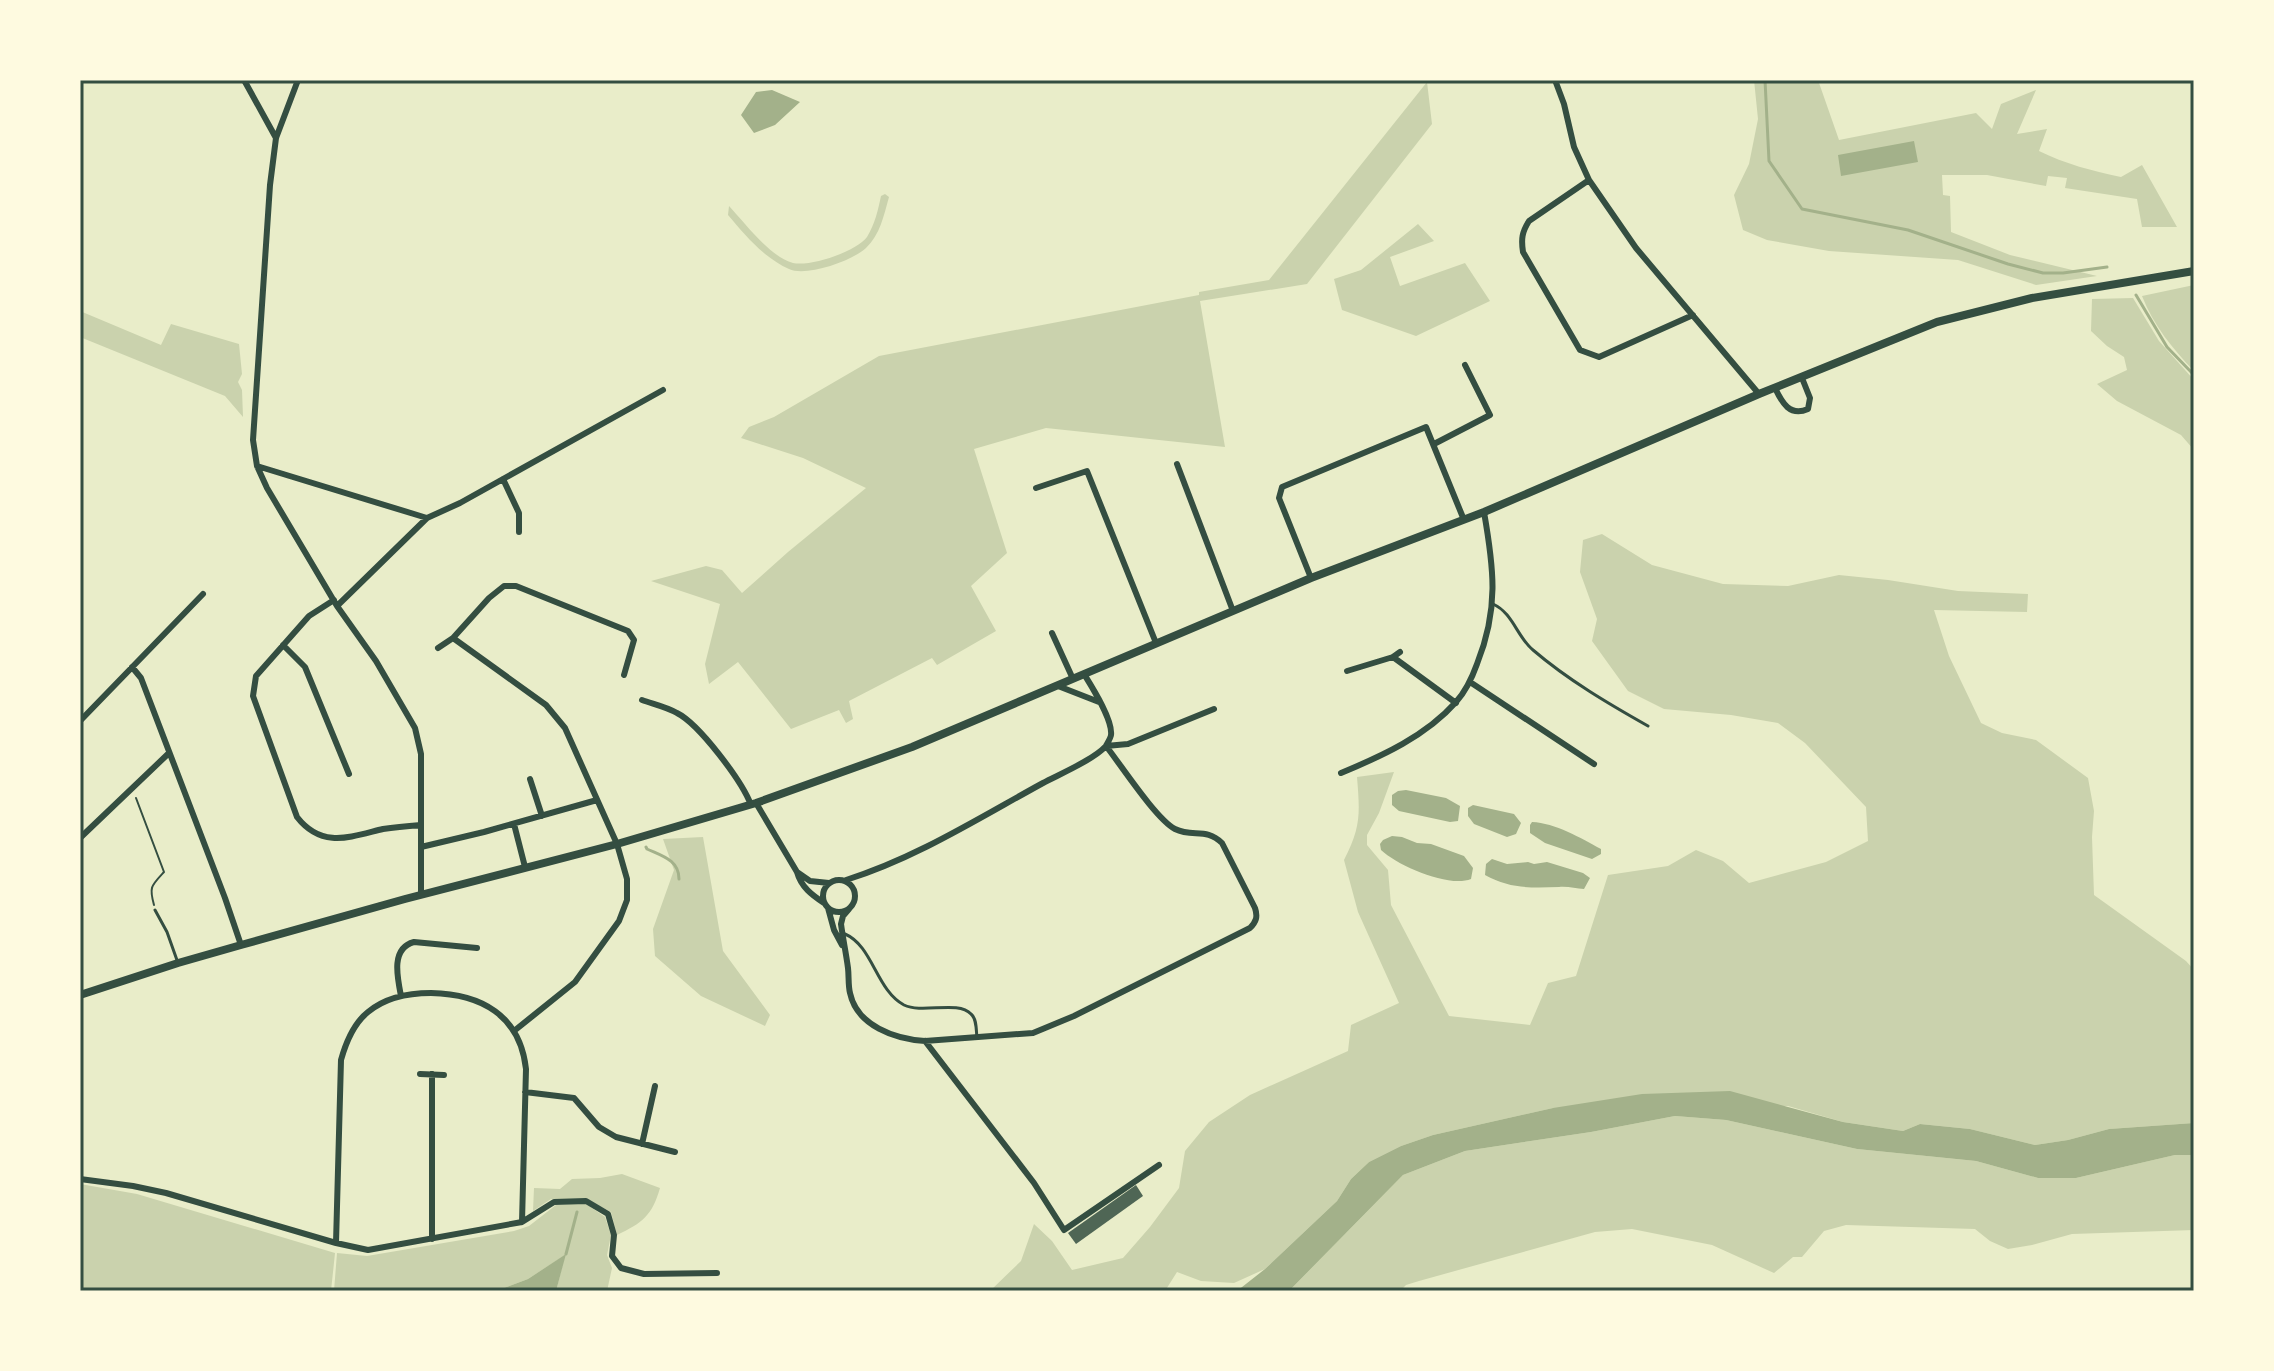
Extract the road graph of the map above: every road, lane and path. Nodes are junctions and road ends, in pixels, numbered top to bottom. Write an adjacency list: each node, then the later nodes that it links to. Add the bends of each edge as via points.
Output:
1 (244, 80): 4 (street)
2 (298, 80): 4 (street)
3 (1555, 80): 5 (street)
4 (276, 138): 15 (street, via 253,440)
5 (1589, 180): 7 (street, via 1636,248); 7 (street, via 1529,221 1521,242 1580,350 1599,357)
6 (2194, 271): 9 (main road, via 2088,287 1937,322)
7 (1693, 315): 12 (street)
8 (1465, 365): 13 (street, via 1490,415)
9 (1802, 378): 10 (main road); 10 (street, via 1810,398 1804,411 1785,406)
10 (1775, 388): 12 (main road)
11 (663, 390): 16 (street)
12 (1759, 394): 18 (main road)
13 (1434, 444): 20 (street); 22 (street, via 1426,427 1282,487 1279,498)
14 (1177, 464): 26 (street)
15 (257, 466): 19 (street); 24 (street)
16 (503, 479): 19 (street); 21 (street, via 519,513)
17 (1036, 488): 29 (street, via 1087,471)
18 (1484, 512): 20 (main road); 25 (street)
19 (427, 518): 24 (street)
20 (1464, 520): 22 (main road)
21 (519, 532)
22 (1311, 578): 26 (main road)
23 (203, 594): 34 (street)
24 (336, 603): 30 (street, via 309,616); 60 (street, via 415,728 421,754)
25 (1493, 604): 39 (street, via 1487,641); 46 (lane, via 1503,608 1530,648)
26 (1233, 611): 29 (main road)
27 (1052, 633): 38 (street)
28 (453, 638): 31 (street); 37 (street, via 489,598 504,586 516,586 628,631 634,640); 56 (street, via 546,705 565,728)
29 (1156, 643): 36 (main road)
30 (283, 645): 51 (street, via 305,667); 60 (street, via 256,676 253,696 297,817 338,840)
31 (438, 648)
32 (1400, 652): 33 (street)
33 (1393, 657): 35 (street); 43 (street)
34 (132, 667): 45 (street); 48 (street)
35 (1347, 671)
36 (1084, 674): 38 (main road); 42 (street)
37 (624, 675)
38 (1073, 679): 40 (main road)
39 (1470, 682): 43 (street); 49 (street)
40 (1057, 685): 42 (street); 57 (main road, via 912,747)
41 (642, 700): 57 (street, via 678,713 699,730)
42 (1099, 702): 47 (street, via 1111,728)
43 (1456, 703): 50 (street, via 1385,754)
44 (1214, 709): 47 (street, via 1128,744)
45 (80, 721)
46 (1648, 726)
47 (1106, 746): 66 (street, via 947,836); 80 (street, via 1167,824 1183,832 1208,831 1222,843 1255,908 1254,923 1046,1028)
48 (169, 753): 53 (street); 73 (street)
49 (1594, 764)
50 (1341, 773)
51 (349, 774)
52 (530, 779): 54 (street)
53 (132, 790): 61 (street); 71 (path, via 164,872 150,891)
54 (534, 793): 55 (street); 58 (street)
55 (526, 796)
56 (597, 800): 58 (street); 62 (street)
57 (753, 804): 62 (main road); 65 (street)
58 (542, 816): 59 (street)
59 (514, 824): 63 (street); 64 (street)
60 (421, 825): 63 (street)
61 (80, 838)
62 (617, 844): 64 (main road); 79 (street, via 627,879 619,921 575,982)
63 (421, 847): 68 (street)
64 (525, 867): 68 (main road)
65 (797, 872): 67 (street, via 810,881); 69 (street, via 804,887)
66 (846, 880): 67 (street); 70 (street, via 855,893)
67 (829, 883): 69 (street, via 823,892)
68 (421, 895): 73 (main road)
69 (826, 906): 70 (street, via 838,912); 75 (street)
70 (849, 909): 72 (street, via 842,920)
71 (155, 910): 76 (lane)
72 (843, 933): 75 (street); 80 (lane, via 857,942 901,1003 917,1009 967,1011 975,1021)
73 (241, 945): 76 (main road)
74 (477, 948): 78 (street, via 404,944 398,953)
75 (845, 952): 81 (street, via 851,997 864,1018 887,1033)
76 (178, 963): 77 (main road)
77 (80, 995)
78 (401, 996): 79 (street, via 470,997 491,1007); 93 (street, via 366,1014 341,1060)
79 (514, 1031): 86 (street, via 524,1055)
80 (977, 1038): 81 (street)
81 (925, 1041): 89 (street, via 1064,1230)
82 (420, 1074): 83 (street)
83 (432, 1074): 84 (street); 92 (street)
84 (444, 1075)
85 (655, 1086): 87 (street)
86 (525, 1092): 87 (street, via 574,1098 599,1127); 91 (street)
87 (642, 1144): 88 (street)
88 (675, 1152)
89 (1159, 1165)
90 (80, 1179): 93 (street, via 166,1193)
91 (522, 1222): 92 (street); 94 (street, via 554,1202 586,1201 608,1214 612,1256 621,1268 644,1274)
92 (432, 1239): 93 (street, via 368,1250)
93 (336, 1243)
94 (717, 1273)

